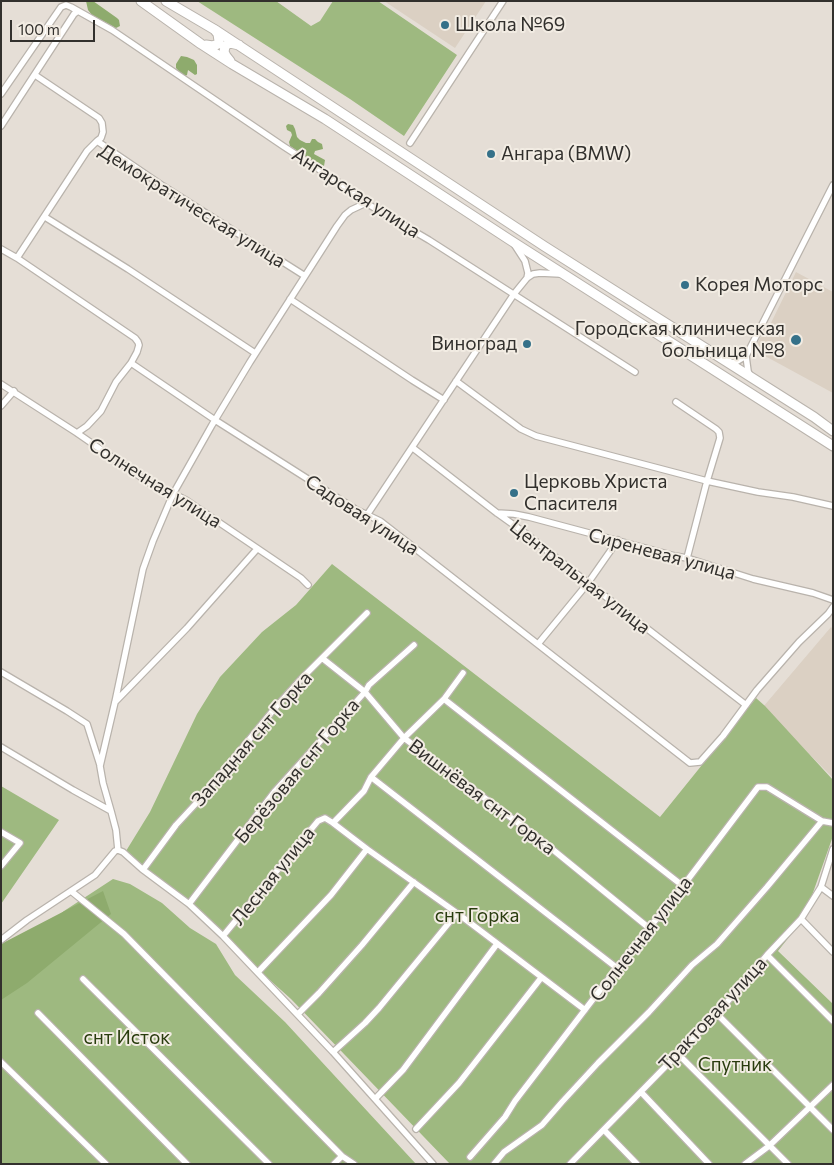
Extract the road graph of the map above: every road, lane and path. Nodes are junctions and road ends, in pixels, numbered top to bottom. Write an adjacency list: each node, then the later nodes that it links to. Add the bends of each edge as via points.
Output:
1 (141, 1): 6 (main road)
2 (166, 1): 5 (main road)
3 (503, 1): 13 (street)
4 (78, 10): 9 (street); 10 (street, via 61,7); 17 (street, Ангарская улица)
5 (212, 28): 6 (main road, via 219,36 218,44 209,47); 7 (main road)
6 (201, 44): 8 (main road)
7 (239, 45): 8 (main road, via 230,43 225,46 224,52); 14 (main road)
8 (232, 64): 19 (main road, via 325,119)
9 (35, 75): 11 (street); 12 (street, via 99,118 103,132)
10 (1, 94)
11 (1, 126)
12 (96, 141): 18 (street, Демократическая улица); 23 (street, Демократическая улица)
13 (410, 143): 14 (street, via 401,147); 15 (street)
14 (390, 145): 15 (main road)
15 (415, 161): 30 (main road)
16 (833, 184): 28 (street)
17 (366, 203): 23 (street, via 345,215); 25 (street, Ангарская улица)
18 (45, 217): 21 (street, Демократическая улица); 27 (street)
19 (510, 240): 22 (main road); 24 (street, via 525,261)
20 (1, 248): 21 (street)
21 (17, 258): 29 (street, via 135,338 139,345)
22 (566, 275): 24 (street, via 540,273); 43 (main road)
23 (305, 276): 26 (street)
24 (527, 278): 25 (street)
25 (514, 294): 31 (street, Ангарская улица); 33 (street)
26 (290, 298): 27 (street); 37 (street)
27 (256, 353): 40 (street)
28 (746, 356): 30 (street); 32 (street)
29 (131, 362): 40 (street, Садовая улица); 42 (street, via 101,411)
30 (727, 363): 32 (main road)
31 (635, 372)
32 (752, 378): 41 (main road)
33 (456, 381): 37 (street); 45 (street, via 521,429 536,436)
34 (1, 384): 35 (street, Солнечная улица)
35 (14, 391): 36 (street); 42 (street, Солнечная улица)
36 (5, 397): 39 (street)
37 (444, 400): 44 (street)
38 (676, 402): 45 (street, via 719,432)
39 (1, 406)
40 (215, 420): 46 (street); 49 (street, Садовая улица)
41 (833, 431)
42 (77, 433): 46 (street, Солнечная улица, via 162,491)
43 (833, 446)
44 (413, 448): 48 (street, Центральная улица); 49 (street)
45 (707, 480): 47 (street); 52 (street)
46 (173, 494): 51 (street, Солнечная улица); 65 (street, via 143,569)
47 (833, 506)
48 (497, 513): 50 (street, Сиреневая улица, via 529,517); 53 (street, Центральная улица)
49 (368, 515): 58 (street, Садовая улица)
50 (618, 540): 52 (street, Сиреневая улица); 53 (street)
51 (257, 549): 54 (street, Солнечная улица); 65 (street)
52 (687, 558): 55 (street, Сиреневая улица)
53 (588, 583): 58 (street); 66 (street, Центральная улица)
54 (308, 585)
55 (830, 599)
56 (833, 607): 66 (street, Садовая улица)
57 (367, 612): 60 (street, Западная снт Горка)
58 (538, 644): 66 (street, Садовая улица, via 692,763 700,762)
59 (414, 645): 63 (street, Берёзовая снт Горка)
60 (322, 658): 63 (street, Вишнёвая снт Горка); 80 (street, Западная снт Горка, via 176,825)
61 (1, 672): 69 (street, via 86,724)
62 (463, 672): 64 (street, Лесная улица)
63 (365, 692): 67 (street, Вишнёвая снт Горка); 86 (street, Берёзовая снт Горка, via 275,791)
64 (444, 699): 67 (street, Лесная улица); 82 (street)
65 (115, 702): 69 (street)
66 (746, 705)
67 (404, 738): 70 (street, Лесная улица); 89 (street, Вишнёвая снт Горка, via 541,840)
68 (1, 747): 71 (street)
69 (100, 766): 71 (street)
70 (372, 777): 73 (street, Лесная улица, via 364,791); 95 (street)
71 (111, 811): 78 (street)
72 (822, 821): 74 (street, Солнечная улица); 82 (street, Солнечная улица, via 767,787 758,787); 123 (street, via 716,944 692,965 542,1125 504,1152)
73 (333, 822): 77 (street); 90 (street, Лесная улица, via 325,818 318,821)
74 (833, 823)
75 (1, 832): 79 (street, via 20,843)
76 (833, 848): 83 (street, Трактовая улица)
77 (366, 849): 81 (street); 96 (street, via 331,895)
78 (118, 850): 80 (street); 84 (street, via 95,875)
79 (1, 866)
80 (142, 869): 86 (street)
81 (414, 882): 87 (street); 101 (street, via 362,945)
82 (683, 886): 89 (street, Солнечная улица)
83 (821, 887): 85 (street); 88 (street, Трактовая улица)
84 (71, 891): 91 (street); 115 (street, via 124,934)
85 (833, 896)
86 (189, 904): 90 (street)
87 (457, 913): 92 (street); 104 (street, via 379,1008)
88 (801, 919): 93 (street); 94 (street, Трактовая улица)
89 (650, 928): 95 (street, Солнечная улица)
90 (223, 936): 96 (street)
91 (1, 940)
92 (497, 944): 98 (street); 109 (street, via 403,1070)
93 (833, 952)
94 (767, 955): 102 (street, Трактовая улица); 103 (street)
95 (617, 968): 99 (street, Солнечная улица)
96 (258, 972): 101 (street)
97 (83, 978): 119 (street)
98 (541, 978): 99 (street); 111 (street, via 458,1083)
99 (585, 1010): 116 (street, Солнечная улица, via 505,1117)
100 (38, 1013): 118 (street)
101 (298, 1014): 104 (street)
102 (717, 1014): 105 (street, Трактовая улица); 110 (street)
103 (833, 1022)
104 (333, 1052): 109 (street)
105 (677, 1053): 108 (street, Трактовая улица); 114 (street)
106 (1, 1062): 117 (street)
107 (833, 1085): 110 (street)
108 (641, 1092): 112 (street, Трактовая улица); 126 (street)
109 (375, 1099): 122 (street)
110 (810, 1107): 113 (street); 114 (street)
111 (416, 1129)
112 (604, 1130): 124 (street, Трактовая улица); 125 (street)
113 (833, 1130)
114 (769, 1146): 127 (street); 128 (street)
115 (342, 1156): 120 (street); 121 (street)
116 (470, 1157)
117 (106, 1164)
118 (187, 1164)
119 (269, 1164)
120 (334, 1164)
121 (354, 1164)
122 (432, 1164)
123 (494, 1164)
124 (570, 1164)
125 (637, 1164)
126 (709, 1164)
127 (746, 1164)
128 (788, 1164)

